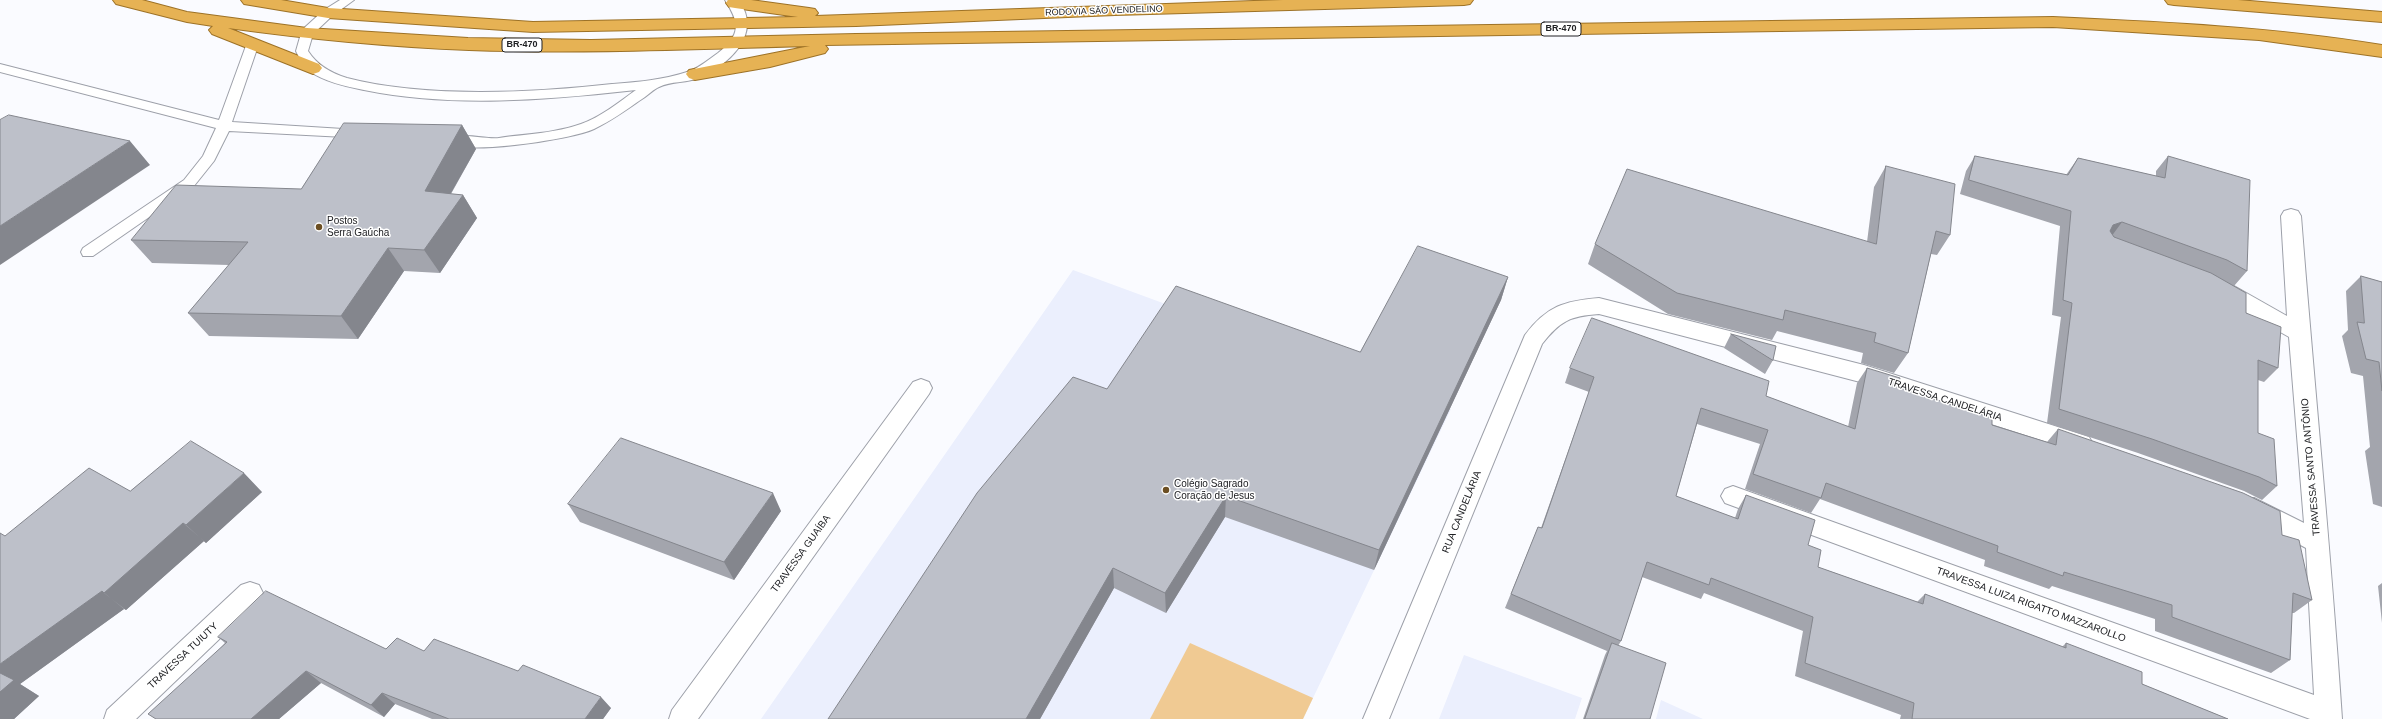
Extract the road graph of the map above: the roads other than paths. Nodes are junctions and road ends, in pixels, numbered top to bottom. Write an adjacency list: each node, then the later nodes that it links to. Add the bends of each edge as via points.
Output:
1 (122, 0): 9 (highway, BR-470)
2 (250, 0): 7 (highway, BR-470)
3 (348, 0): 7 (lane)
4 (1464, 0): 10 (highway, RODOVIA SÃO VENDELINO / BR-470)
5 (2174, 0): 8 (highway)
6 (733, 2): 10 (highway); 11 (lane)
7 (328, 13): 11 (highway, BR-470, via 533,27); 12 (lane)
8 (2382, 17)
9 (187, 18): 12 (highway, BR-470); 15 (highway)
10 (856, 21): 11 (highway, RODOVIA SÃO VENDELINO / BR-470)
11 (743, 24): 14 (lane)
12 (307, 33): 14 (highway, BR-470, via 468,44 591,46); 18 (lane, via 302,51)
13 (856, 39): 14 (highway, BR-470); 16 (highway, BR-470, via 2053,22 2203,28); 19 (highway, via 770,61)
14 (738, 42): 19 (lane)
15 (253, 43): 18 (highway); 21 (lane)
16 (2382, 50)
17 (0, 68): 21 (lane)
18 (313, 68): 20 (lane, via 339,80 387,90 478,95 597,92)
19 (695, 74): 20 (lane)
20 (653, 84): 23 (lane, via 610,115 587,127 566,133 496,143)
21 (224, 126): 22 (lane); 25 (lane, via 209,158 189,184)
22 (372, 135)
23 (434, 139)
24 (2291, 216): 28 (street, TRAVESSA SANTO ANTÔNIO)
25 (88, 252)
26 (2206, 281): 28 (street)
27 (1558, 313): 30 (street, TRAVESSA CANDELÁRIA, via 1574,307 1599,306 1857,372); 38 (street, RUA CANDELÁRIA, via 1546,322 1533,341)
28 (2299, 333): 33 (street, TRAVESSA SANTO ANTÔNIO)
29 (921, 388): 37 (street, TRAVESSA GUAÍBA)
30 (2100, 451)
31 (1733, 496): 35 (street, TRAVESSA LUIZA RIGATTO MAZZAROLLO)
32 (2235, 499): 33 (street)
33 (2318, 542): 35 (street, TRAVESSA SANTO ANTÔNIO)
34 (250, 593): 36 (street, TRAVESSA TUIUTY)
35 (2329, 716)
36 (117, 719)
37 (682, 719)
38 (1376, 719)

